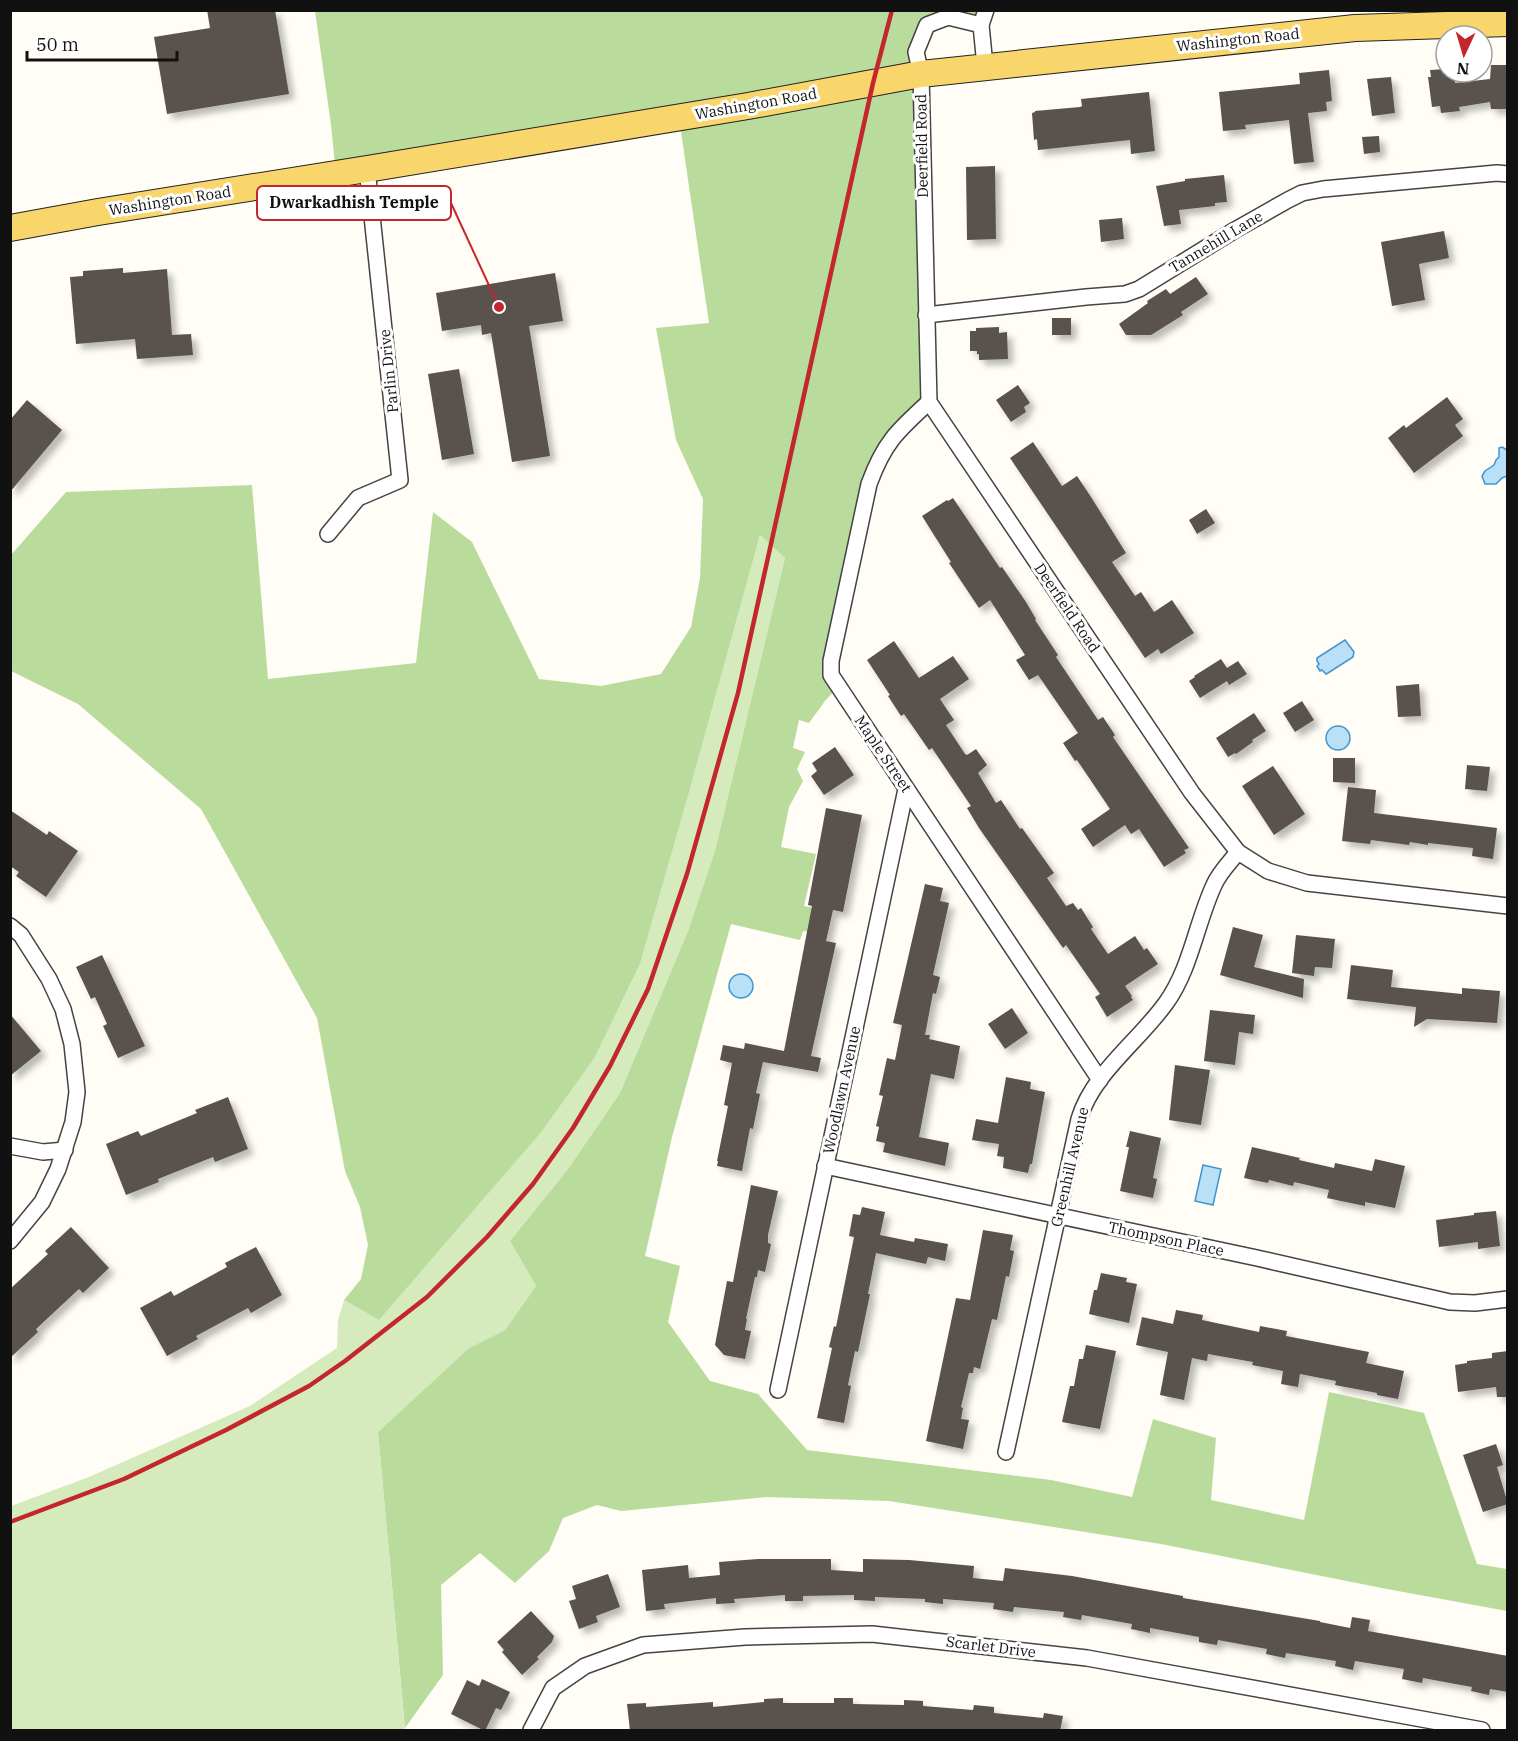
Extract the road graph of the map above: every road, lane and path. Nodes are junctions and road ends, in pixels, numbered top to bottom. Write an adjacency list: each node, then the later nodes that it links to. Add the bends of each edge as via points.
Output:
1 (983, 18): 3 (street); 4 (street, Deerfield Road, via 948,17 927,25 916,52)
2 (1508, 23): 3 (main road, Washington Road, via 1355,28)
3 (985, 66): 4 (main road, Washington Road)
4 (921, 74): 5 (main road, Washington Road); 8 (street, Deerfield Road)
5 (367, 170): 7 (main road, Washington Road); 10 (street, Parlin Drive, via 400,480 358,498)
6 (1508, 174): 8 (street, Tannehill Lane, via 1302,193 1125,294)
7 (10, 228)
8 (926, 315): 9 (street, Deerfield Road)
9 (928, 402): 11 (street, Maple Street, via 886,446 869,484 831,661 831,675 838,687); 12 (street, Deerfield Road, via 1192,794)
10 (328, 534)
11 (906, 789): 15 (street, Maple Street); 18 (street, Woodlawn Avenue)
12 (1238, 852): 13 (street, Deerfield Road, via 1268,871 1307,883); 15 (street, Greenhill Avenue, via 1214,884 1184,969 1166,1003)
13 (1508, 906)
14 (10, 926): 17 (street, via 21,935 49,979 72,1044 77,1092)
15 (1100, 1080): 19 (street, Greenhill Avenue, via 1081,1112)
16 (10, 1146): 17 (street, via 43,1152)
17 (65, 1150): 20 (street, via 42,1202)
18 (825, 1166): 19 (street, Thompson Place); 22 (street, Woodlawn Avenue)
19 (1058, 1215): 21 (street, Thompson Place, via 1450,1302); 23 (street, Greenhill Avenue)
20 (10, 1241)
21 (1508, 1299)
22 (778, 1390)
23 (1006, 1452)
24 (531, 1731): 25 (street, Scarlet Drive, via 553,1688 585,1666 642,1645 745,1637 872,1634 1087,1658)
25 (1482, 1731)

